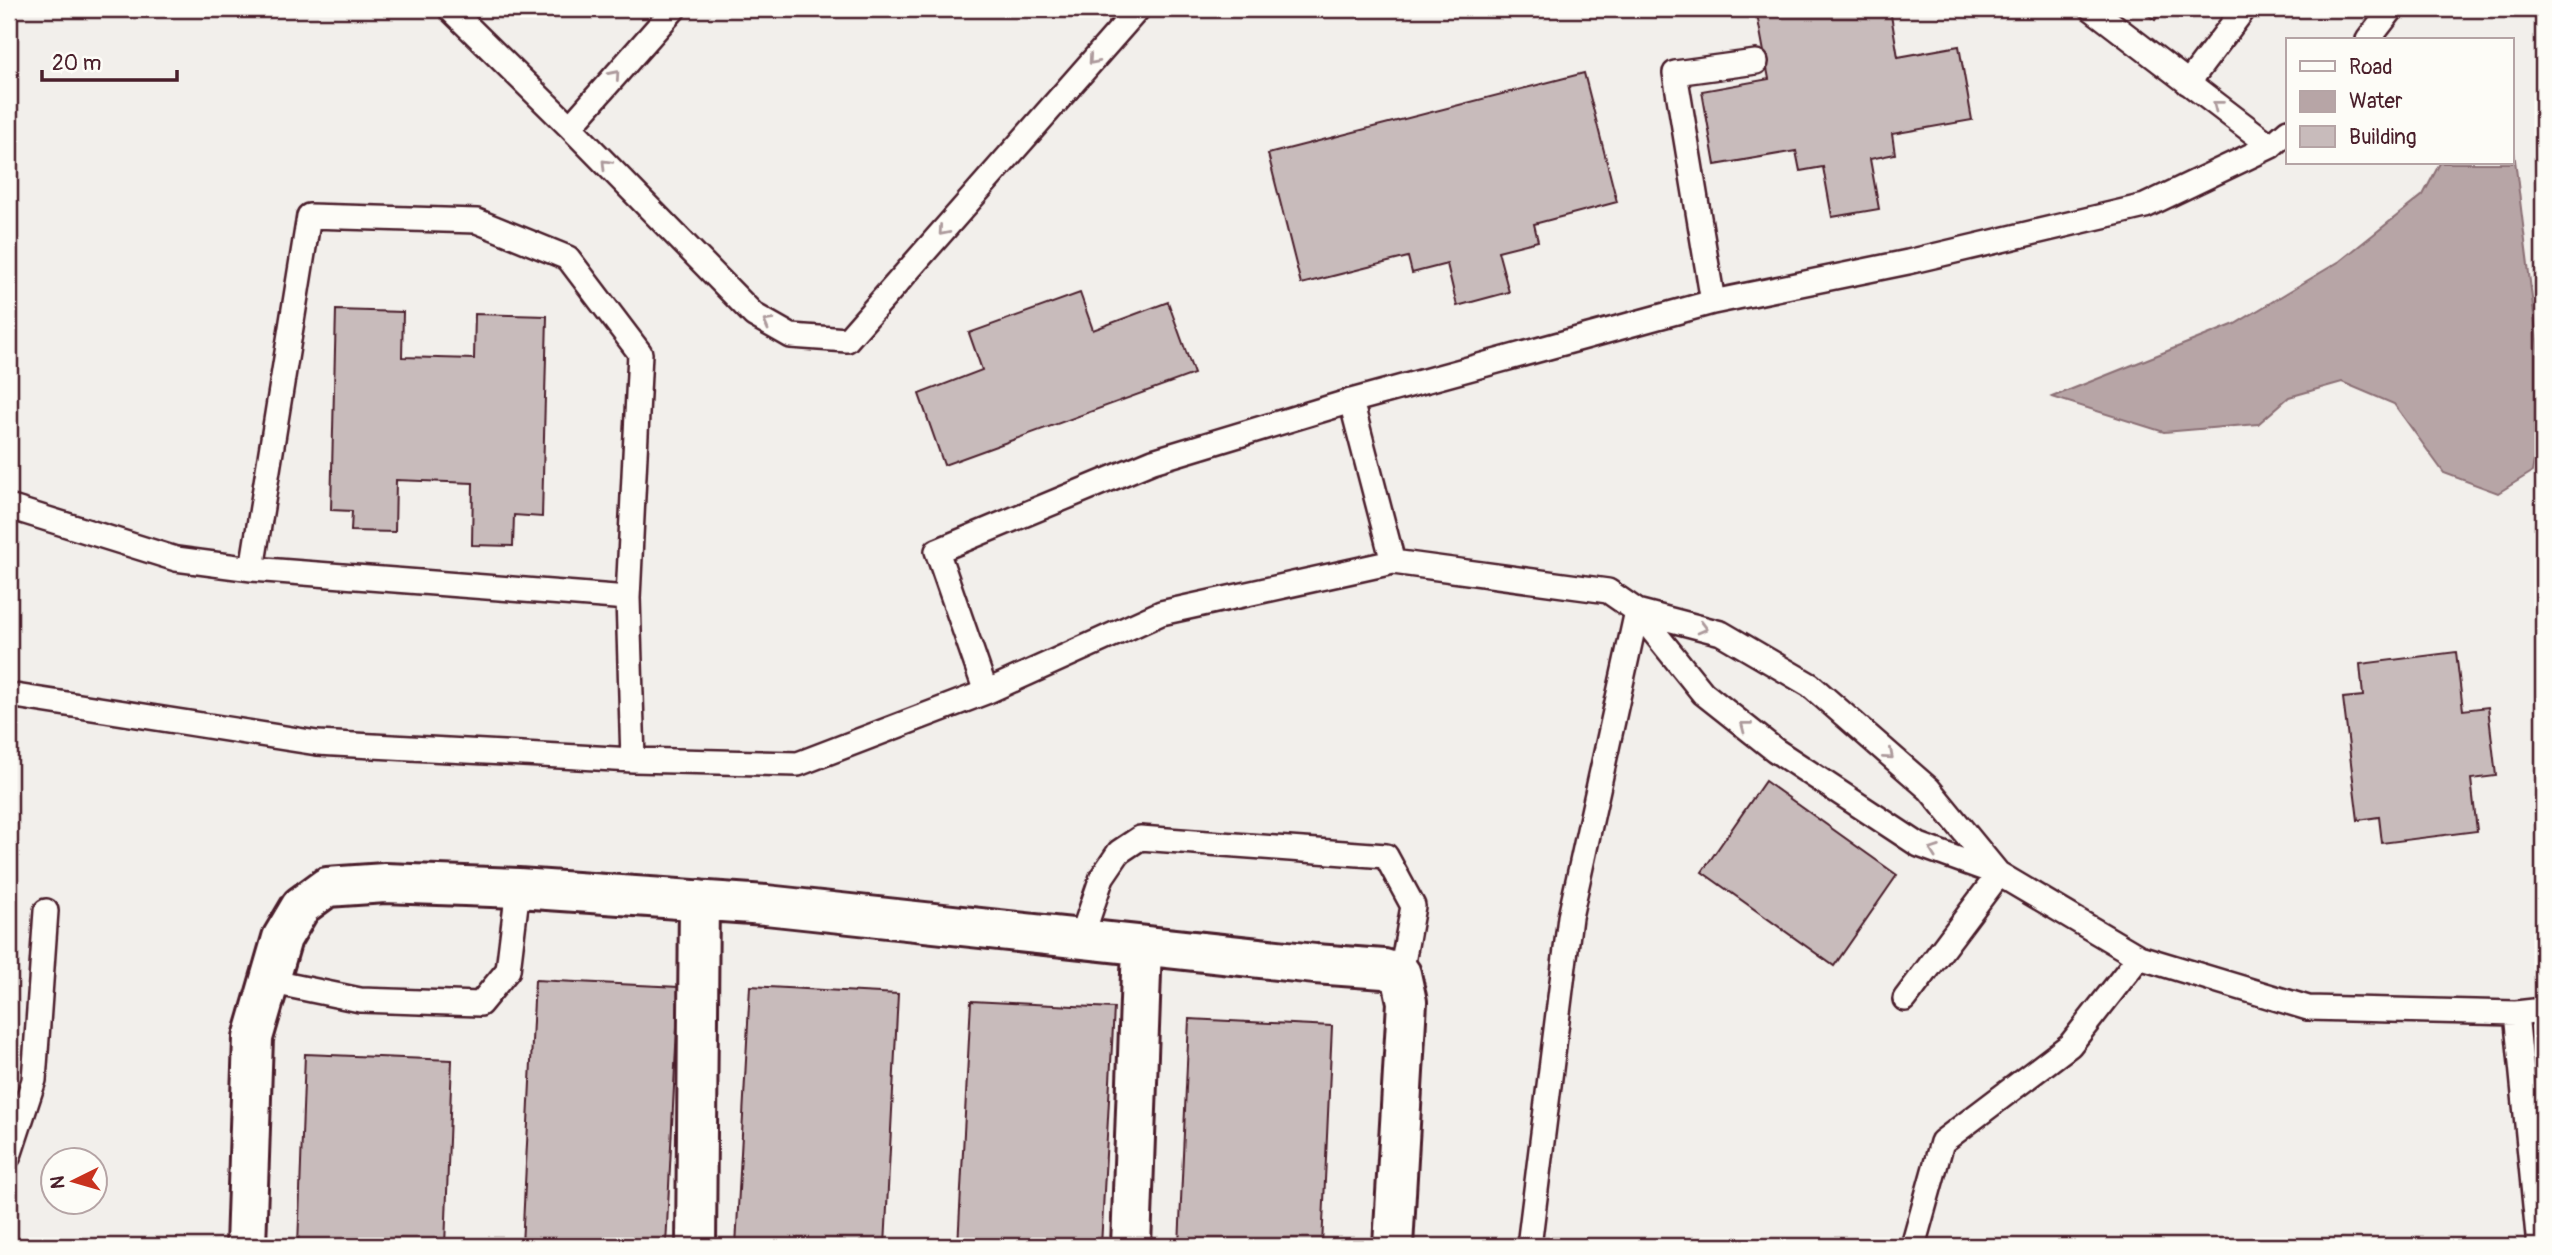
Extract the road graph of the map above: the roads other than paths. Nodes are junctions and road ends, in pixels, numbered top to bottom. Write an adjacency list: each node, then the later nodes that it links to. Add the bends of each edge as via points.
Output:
1 (450, 9): 10 (lane)
2 (674, 9): 10 (lane, one-way to 2)
3 (1138, 9): 10 (lane, one-way to 10, via 847,340 791,336 754,315)
4 (2092, 9): 9 (lane)
5 (2244, 9): 9 (lane)
6 (2392, 9): 7 (lane)
7 (2370, 38)
8 (1756, 62): 12 (lane, via 1675,73)
9 (2188, 83): 11 (lane, one-way to 9)
10 (570, 127)
11 (2279, 139): 12 (lane, via 2145,206)
12 (1713, 302): 13 (lane)
13 (1351, 401): 15 (lane); 19 (lane, via 1153,461 937,551)
14 (9, 507): 16 (lane, via 176,559)
15 (1393, 562): 18 (lane, via 1608,591); 19 (lane, via 1161,613)
16 (251, 569): 17 (lane); 17 (lane, via 309,216 477,221 568,258 640,353)
17 (628, 598): 21 (lane)
18 (1637, 611): 22 (lane, one-way to 18, via 1919,845 1775,750 1703,693); 22 (lane, one-way to 22, via 1721,634 1810,685 1929,789); 39 (lane, via 1570,917)
19 (986, 692): 21 (lane, via 799,764)
20 (9, 695): 21 (lane, via 317,743)
21 (634, 760)
22 (1999, 874): 28 (lane); 31 (lane)
23 (519, 888): 24 (street); 30 (street, via 385,883 327,887 300,906 282,939); 30 (lane, via 508,970 480,1004 360,1000)
24 (699, 900): 26 (street); 36 (street)
25 (46, 911): 34 (lane, via 34,1080)
26 (1081, 939): 27 (street); 29 (lane, via 1101,877 1119,852 1140,838 1386,856 1413,906)
27 (1142, 946): 29 (street); 37 (street)
28 (2139, 957): 33 (lane, via 2308,1008); 40 (lane, via 2070,1045 1942,1142)
29 (1401, 974): 38 (street, via 1407,1002)
30 (268, 981): 35 (street, via 253,1038)
31 (1905, 999)
32 (2543, 1010): 33 (lane)
33 (2516, 1013): 41 (lane)
34 (9, 1156)
35 (246, 1246)
36 (696, 1246)
37 (1131, 1246)
38 (1393, 1246)
39 (1529, 1246)
40 (1913, 1246)
41 (2539, 1246)

